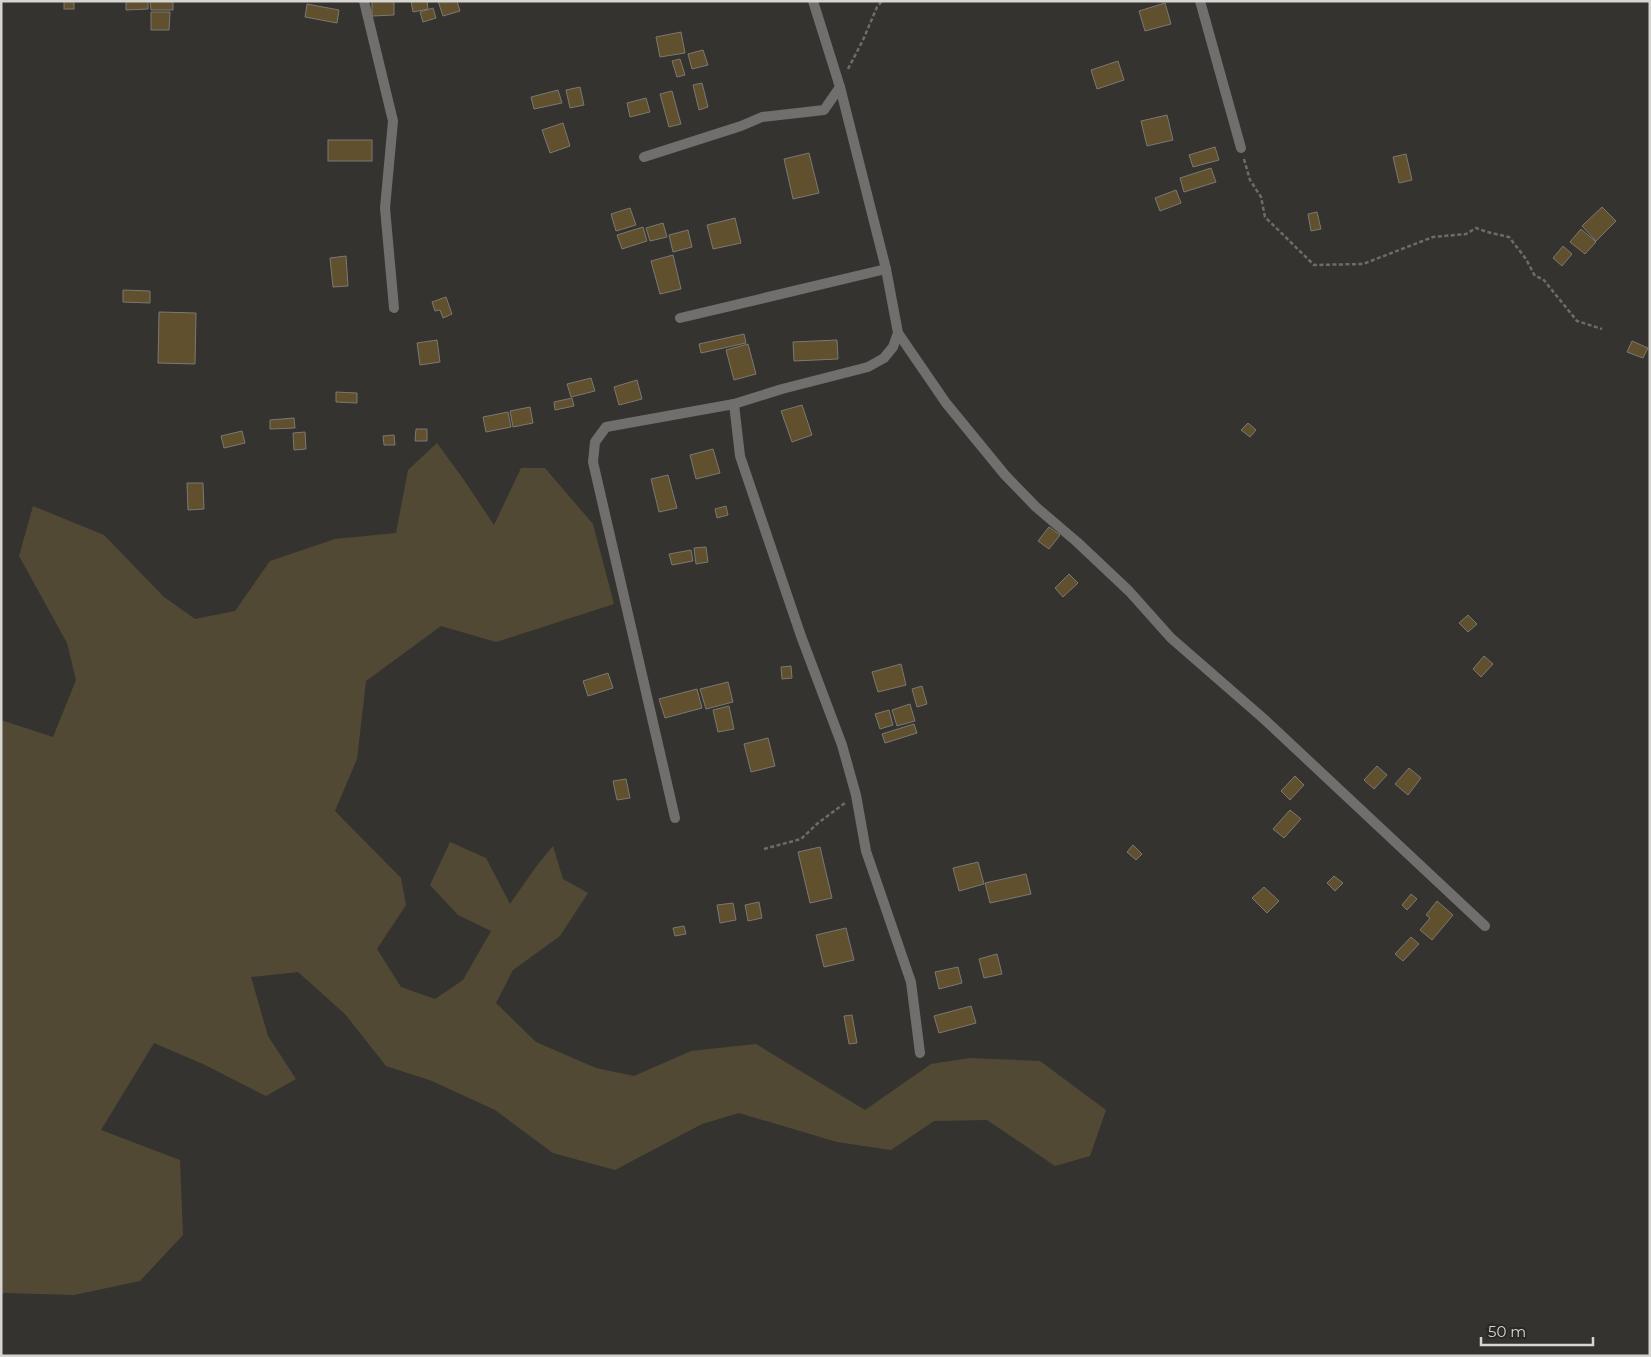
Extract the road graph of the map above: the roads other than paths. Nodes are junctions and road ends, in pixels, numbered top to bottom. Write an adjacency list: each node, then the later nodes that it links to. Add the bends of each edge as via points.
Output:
1 (364, 1): 8 (street, via 394,121 385,208)
2 (813, 1): 4 (street)
3 (1200, 1): 5 (street)
4 (840, 87): 6 (street, via 824,110 762,117); 7 (street)
5 (1241, 148)
6 (644, 156)
7 (886, 269): 9 (street); 10 (street)
8 (394, 308)
9 (680, 318)
10 (898, 333): 11 (street, via 884,358 868,367); 13 (street, via 946,403 1005,475 1036,507 1129,591 1171,638 1264,719)
11 (734, 404): 12 (street, via 606,427 595,442 593,462); 14 (street, via 740,456 842,745 856,795 866,851 911,982)
12 (675, 818)
13 (1486, 926)
14 (920, 1053)

